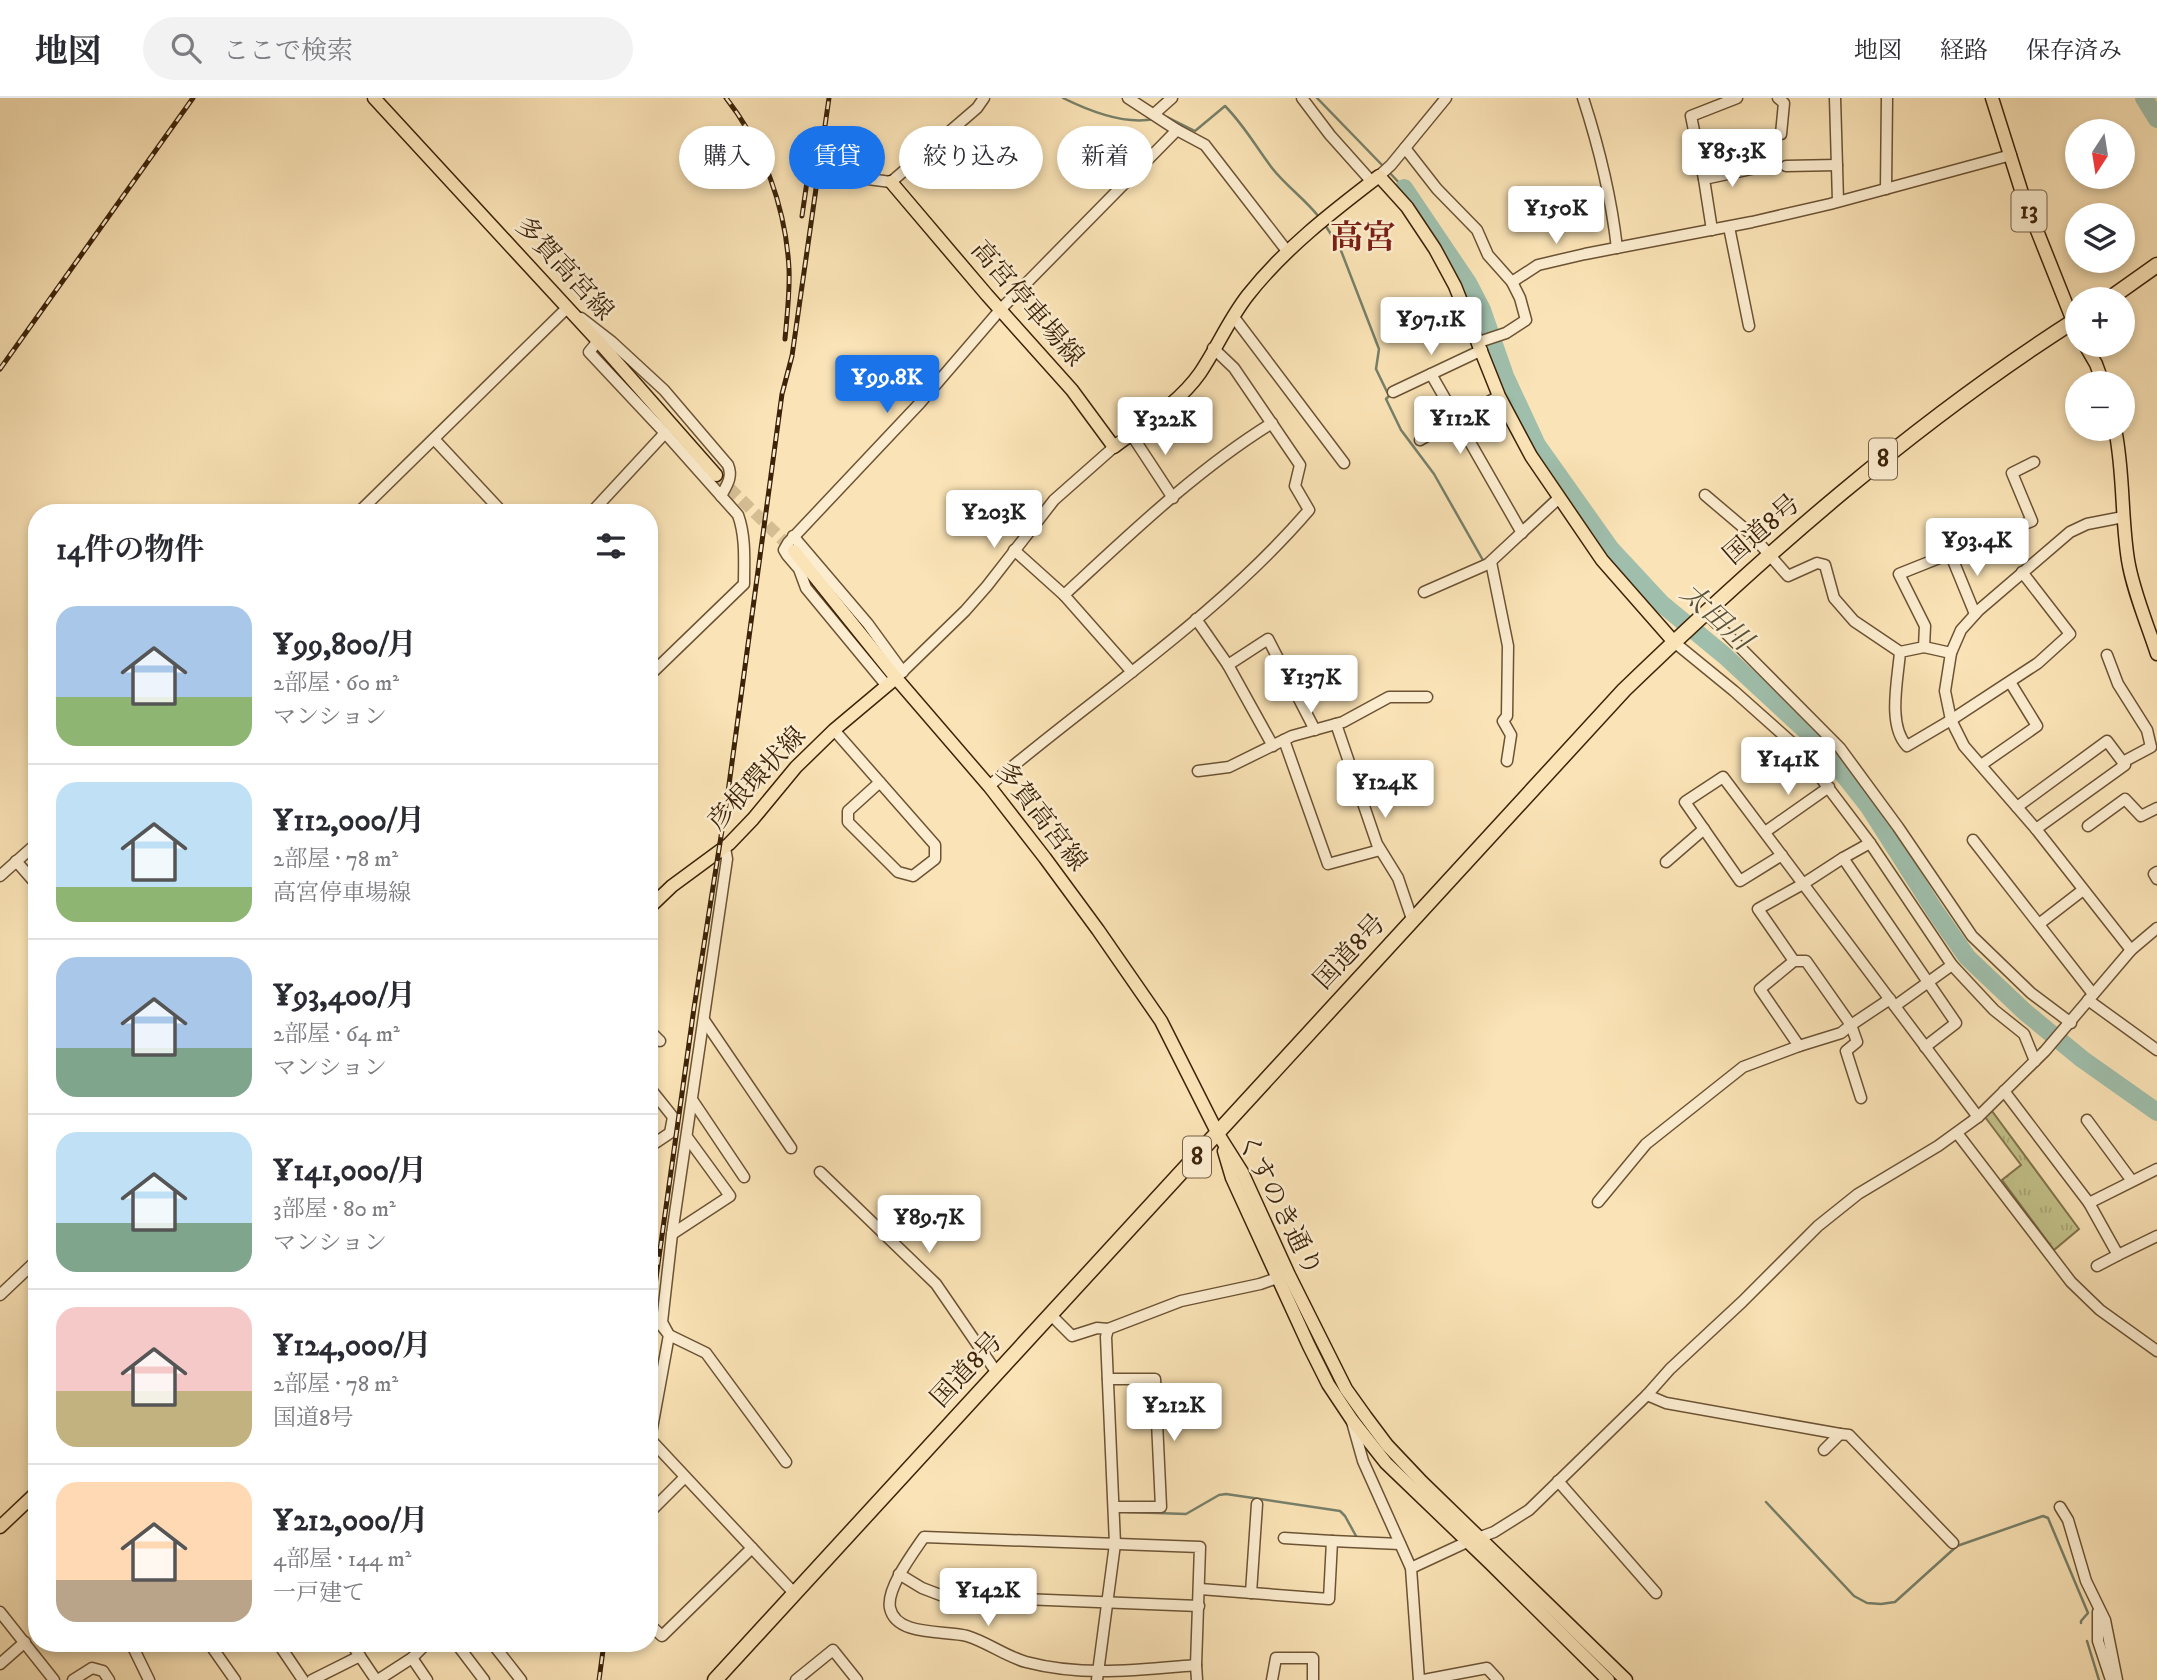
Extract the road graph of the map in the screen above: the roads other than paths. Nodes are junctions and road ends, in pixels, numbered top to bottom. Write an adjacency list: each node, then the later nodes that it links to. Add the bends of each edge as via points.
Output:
1 (374, 98): 34 (main road, 多賀高宮線)
2 (984, 98): 22 (street)
3 (1128, 98): 13 (street)
4 (1172, 98): 13 (street)
5 (1302, 98): 19 (street, via 1330,135)
6 (1446, 98): 15 (street)
7 (1583, 98): 27 (street, via 1613,210)
8 (1737, 98): 16 (street, via 1691,116)
9 (1778, 98): 16 (street, via 1784,103 1781,134)
10 (1835, 98): 18 (street)
11 (1887, 98): 23 (street)
12 (1992, 98): 17 (main road, 13)
13 (1154, 114): 14 (street)
14 (1177, 130): 28 (street, via 1205,145); 33 (street)
15 (1405, 148): 19 (street); 30 (street, via 1477,230 1488,255)
16 (1699, 155): 20 (street)
17 (2011, 155): 23 (street); 32 (main road, 13)
18 (1837, 165): 20 (street, via 1780,165); 24 (street)
19 (1382, 174): 28 (main road); 39 (main road, via 1435,249)
20 (1704, 179): 26 (street)
21 (885, 181): 22 (street)
22 (891, 182): 33 (main road, 高宮停車場線)
23 (1886, 188): 24 (street)
24 (1838, 201): 25 (street)
25 (1729, 227): 26 (street); 36 (street)
26 (1712, 230): 27 (street)
27 (1617, 248): 30 (street, via 1538,265)
28 (1287, 251): 35 (main road)
29 (2157, 265): 31 (highway)
30 (1512, 282): 39 (street, via 1526,320)
31 (2126, 287)
32 (2065, 297)
33 (1000, 310): 51 (main road, 高宮停車場線, via 1072,390); 64 (street, via 920,403)
34 (570, 312): 38 (main road, 多賀高宮線); 48 (street); 56 (street, via 612,342 664,390 728,465 730,479)
35 (1233, 316): 40 (main road); 53 (street)
36 (1749, 326)
37 (2065, 331): 68 (highway, 国道8号 / 8, via 1983,383 1876,464)
38 (598, 341): 46 (street, via 589,352); 54 (main road, 多賀高宮線)
39 (1481, 345): 41 (street); 43 (main road)
40 (1213, 348): 45 (street, via 1234,368); 47 (main road, via 1190,384)
41 (1431, 374): 42 (street); 44 (street)
42 (1393, 392)
43 (1499, 396): 44 (street); 58 (main road)
44 (1457, 419): 49 (street); 63 (street)
45 (1272, 423): 57 (street, via 1238,444); 75 (street, via 1300,465 1295,486 1309,510 1284,540)
46 (665, 433): 56 (street); 61 (street)
47 (1131, 434): 51 (main road); 57 (street)
48 (434, 439): 59 (street); 60 (street)
49 (1420, 440)
50 (2117, 441): 62 (main road)
51 (1114, 447): 65 (street, via 1054,500)
52 (2034, 462): 67 (street, via 2012,473 2032,521)
53 (1344, 463)
54 (716, 475)
55 (1705, 495): 68 (street)
56 (721, 496): 83 (street, via 741,523 744,584)
57 (1173, 498): 72 (street)
58 (1559, 498): 63 (street); 76 (main road, via 1602,560)
59 (367, 504)
60 (495, 504)
61 (600, 504)
62 (2123, 517): 70 (street, via 2070,532); 81 (main road, via 2128,562)
63 (1520, 529): 69 (street)
64 (793, 536): 85 (street, via 868,624); 85 (street, via 784,550 806,588)
65 (1014, 550): 72 (street); 85 (street, via 965,611)
66 (794, 551): 85 (main road, 多賀高宮線)
67 (1950, 554): 74 (street); 77 (street, via 1899,574 1925,626)
68 (1770, 555): 73 (highway, 国道8号 / 8); 78 (street, via 1788,576 1817,563 1825,565 1834,598 1854,621)
69 (1490, 562): 71 (street); 94 (street, via 1508,646 1507,716 1503,721 1511,736)
70 (2022, 572): 74 (street); 86 (street, via 2070,634)
71 (1424, 592)
72 (1064, 595): 84 (street)
73 (1704, 614): 76 (highway, 国道8号 / 8); 133 (street, via 1840,748 1972,936)
74 (1975, 614): 79 (street, via 1961,630)
75 (1196, 619): 82 (street); 84 (street)
76 (1678, 639): 100 (street, via 1799,749); 123 (highway, 国道8号 / 8, via 1624,690)
77 (1924, 647): 78 (street); 79 (street)
78 (1900, 652): 88 (street, via 1895,720 1900,739 1907,746)
79 (1951, 653): 88 (street, via 1945,691)
80 (2107, 654): 95 (street, via 2118,684 2147,730 2151,747)
81 (2157, 654)
82 (1228, 664): 91 (street, via 1268,639); 93 (street)
83 (658, 665)
84 (1132, 672): 99 (street)
85 (895, 679): 90 (main road, 彦根環状線); 99 (main road, 多賀高宮線)
86 (2010, 682): 88 (street); 96 (street, via 2037,726)
87 (1427, 697): 89 (street, via 1389,697)
88 (1951, 720): 96 (street, via 1964,746)
89 (1336, 724): 91 (street); 110 (street)
90 (835, 730): 98 (street); 109 (main road, 彦根環状線)
91 (1315, 730): 92 (street)
92 (1284, 740): 93 (street); 110 (street, via 1328,864)
93 (1273, 746): 97 (street, via 1229,767)
94 (1507, 761)
95 (2123, 762): 101 (street, via 2107,741); 105 (street, via 2125,765)
96 (1981, 765): 101 (street)
97 (1198, 771)
98 (880, 782): 98 (street, via 935,845 935,859 913,876 898,872 848,822 848,811)
99 (989, 786): 146 (main road, 多賀高宮線, via 1161,1021)
100 (1829, 787): 106 (street); 108 (street)
101 (2017, 807): 105 (street)
102 (2157, 808): 103 (street, via 2141,816 2126,799)
103 (2088, 826)
104 (1704, 829): 106 (street, via 1685,802 1723,777); 112 (street, via 1740,881); 115 (street)
105 (2036, 829): 121 (street)
106 (1765, 832): 112 (street)
107 (1973, 840): 124 (street)
108 (1870, 844): 113 (street); 128 (street)
109 (725, 848): 122 (main road, 彦根環状線); 132 (street)
110 (1380, 850): 123 (street, via 1398,878)
111 (28, 851): 114 (street)
112 (1782, 855): 120 (street)
113 (1843, 858): 120 (street); 129 (street)
114 (16, 861): 117 (street); 118 (street)
115 (1666, 862)
116 (2157, 872): 119 (street)
117 (28, 875)
118 (0, 876)
119 (2157, 879)
120 (1803, 884): 127 (street, via 1758,909); 131 (street)
121 (2083, 890): 124 (street); 126 (street)
122 (658, 899)
123 (1413, 922): 146 (highway, 国道8号 / 8)
124 (2039, 925): 130 (street)
125 (2157, 928): 126 (street)
126 (2131, 950): 130 (street)
127 (1794, 961): 134 (street, via 1806,961); 135 (street, via 1759,989)
128 (1952, 965): 129 (street); 138 (street, via 2024,1034)
129 (1928, 982): 131 (street); 136 (street, via 1956,1023)
130 (2091, 997): 133 (street); 137 (street)
131 (1892, 1002): 134 (street); 136 (street)
132 (704, 1020): 142 (street); 149 (street)
133 (2069, 1024): 138 (street)
134 (1850, 1025): 135 (street, via 1841,1034); 141 (street, via 1857,1042 1846,1051)
135 (1799, 1046): 154 (street, via 1744,1067 1646,1144)
136 (1925, 1047): 143 (street)
137 (2157, 1050)
138 (2035, 1061): 139 (street)
139 (2004, 1091): 143 (street); 155 (street)
140 (658, 1098): 148 (street, via 673,1116 670,1133)
141 (1861, 1098)
142 (693, 1101): 147 (street); 152 (street)
143 (1978, 1117): 145 (street)
144 (2087, 1120): 153 (street)
145 (1957, 1133): 167 (street, via 2071,1282 2100,1310); 171 (street, via 1836,1211)
146 (1218, 1134): 161 (main road, くすのき通り, via 1242,1172); 163 (highway, 国道8号 / 8)
147 (687, 1137): 156 (street); 156 (street, via 730,1196)
148 (658, 1141)
149 (791, 1148)
150 (2157, 1169): 153 (street)
151 (820, 1172): 168 (street, via 936,1284)
152 (744, 1177)
153 (2132, 1181): 155 (street)
154 (1598, 1202)
155 (2089, 1203): 158 (street)
156 (672, 1234): 166 (street, via 662,1322)
157 (2157, 1236): 158 (street)
158 (2118, 1255): 159 (street)
159 (2097, 1266)
160 (28, 1269): 162 (street)
161 (1283, 1276): 165 (street, via 1181,1301); 172 (main road, くすのき通り, via 1328,1384); 186 (main road, くすのき通り, via 1366,1418)
162 (0, 1296)
163 (1051, 1315): 165 (street, via 1072,1336); 168 (highway, 国道8号 / 8)
164 (658, 1321): 166 (street)
165 (1108, 1329): 169 (street)
166 (669, 1335): 170 (street); 176 (street, via 706,1353)
167 (2157, 1351)
168 (997, 1373): 198 (highway, 国道8号 / 8)
169 (1108, 1379): 182 (street); 182 (street, via 1155,1378 1161,1507)
170 (658, 1395)
171 (1647, 1395): 173 (street, via 1666,1403); 178 (street)
172 (1352, 1420): 188 (main road, くすのき通り, via 1386,1464); 191 (street, via 1363,1461)
173 (1840, 1434): 175 (street); 189 (street, via 1849,1434)
174 (658, 1448): 177 (street)
175 (1824, 1450)
176 (786, 1462)
177 (685, 1477): 180 (street); 192 (street)
178 (1558, 1481): 186 (street, via 1529,1510); 197 (street)
179 (28, 1501): 184 (main road)
180 (658, 1504)
181 (1257, 1504): 196 (street)
182 (1114, 1507): 190 (street)
183 (2060, 1507): 201 (street)
184 (0, 1527)
185 (1284, 1538): 187 (street)
186 (1480, 1538): 188 (street); 239 (main road, くすのき通り)
187 (1332, 1541): 191 (street); 196 (street, via 1329,1599)
188 (1467, 1542): 193 (street); 238 (main road, くすのき通り)
189 (1953, 1543)
190 (1115, 1544): 194 (street, via 924,1537); 195 (street, via 1200,1547); 199 (street)
191 (1401, 1544): 193 (street)
192 (752, 1548): 198 (street); 203 (street, via 662,1636)
193 (1411, 1568): 236 (street)
194 (899, 1574): 199 (street, via 943,1596); 218 (street, via 889,1606 909,1628 967,1636 1023,1661)
195 (1200, 1589): 196 (street); 200 (street)
196 (1251, 1593)
197 (1656, 1593)
198 (794, 1594): 230 (highway, 国道8号 / 8)
199 (1106, 1602): 200 (street); 218 (street)
200 (1199, 1606): 217 (street)
201 (2098, 1609): 240 (street, via 2098,1641); 241 (street, via 2105,1620)
202 (0, 1612): 204 (street)
203 (658, 1632)
204 (25, 1642): 205 (street); 216 (street)
205 (28, 1646)
206 (33, 1652): 219 (street)
207 (135, 1652): 222 (street)
208 (215, 1652): 223 (street)
209 (284, 1652): 224 (street)
210 (357, 1652): 214 (street)
211 (418, 1652): 215 (street)
212 (463, 1652): 228 (street)
213 (499, 1652): 229 (street)
214 (360, 1656): 225 (street); 226 (street)
215 (412, 1658): 226 (street); 227 (street)
216 (0, 1664)
217 (1196, 1665): 218 (street); 233 (street)
218 (1097, 1676)
219 (54, 1680)
220 (73, 1680): 221 (street, via 92,1668 103,1671)
221 (109, 1680)
222 (149, 1680)
223 (235, 1680)
224 (303, 1680)
225 (312, 1680)
226 (377, 1680)
227 (427, 1680)
228 (484, 1680)
229 (521, 1680)
230 (715, 1680)
231 (796, 1680): 232 (street, via 833,1650)
232 (858, 1680)
233 (1197, 1680)
234 (1272, 1680): 235 (street, via 1276,1658 1313,1658)
235 (1314, 1680)
236 (1421, 1680): 237 (street, via 1487,1668)
237 (1498, 1680)
238 (1608, 1680)
239 (1626, 1680)
240 (2111, 1680)
241 (2117, 1680)

